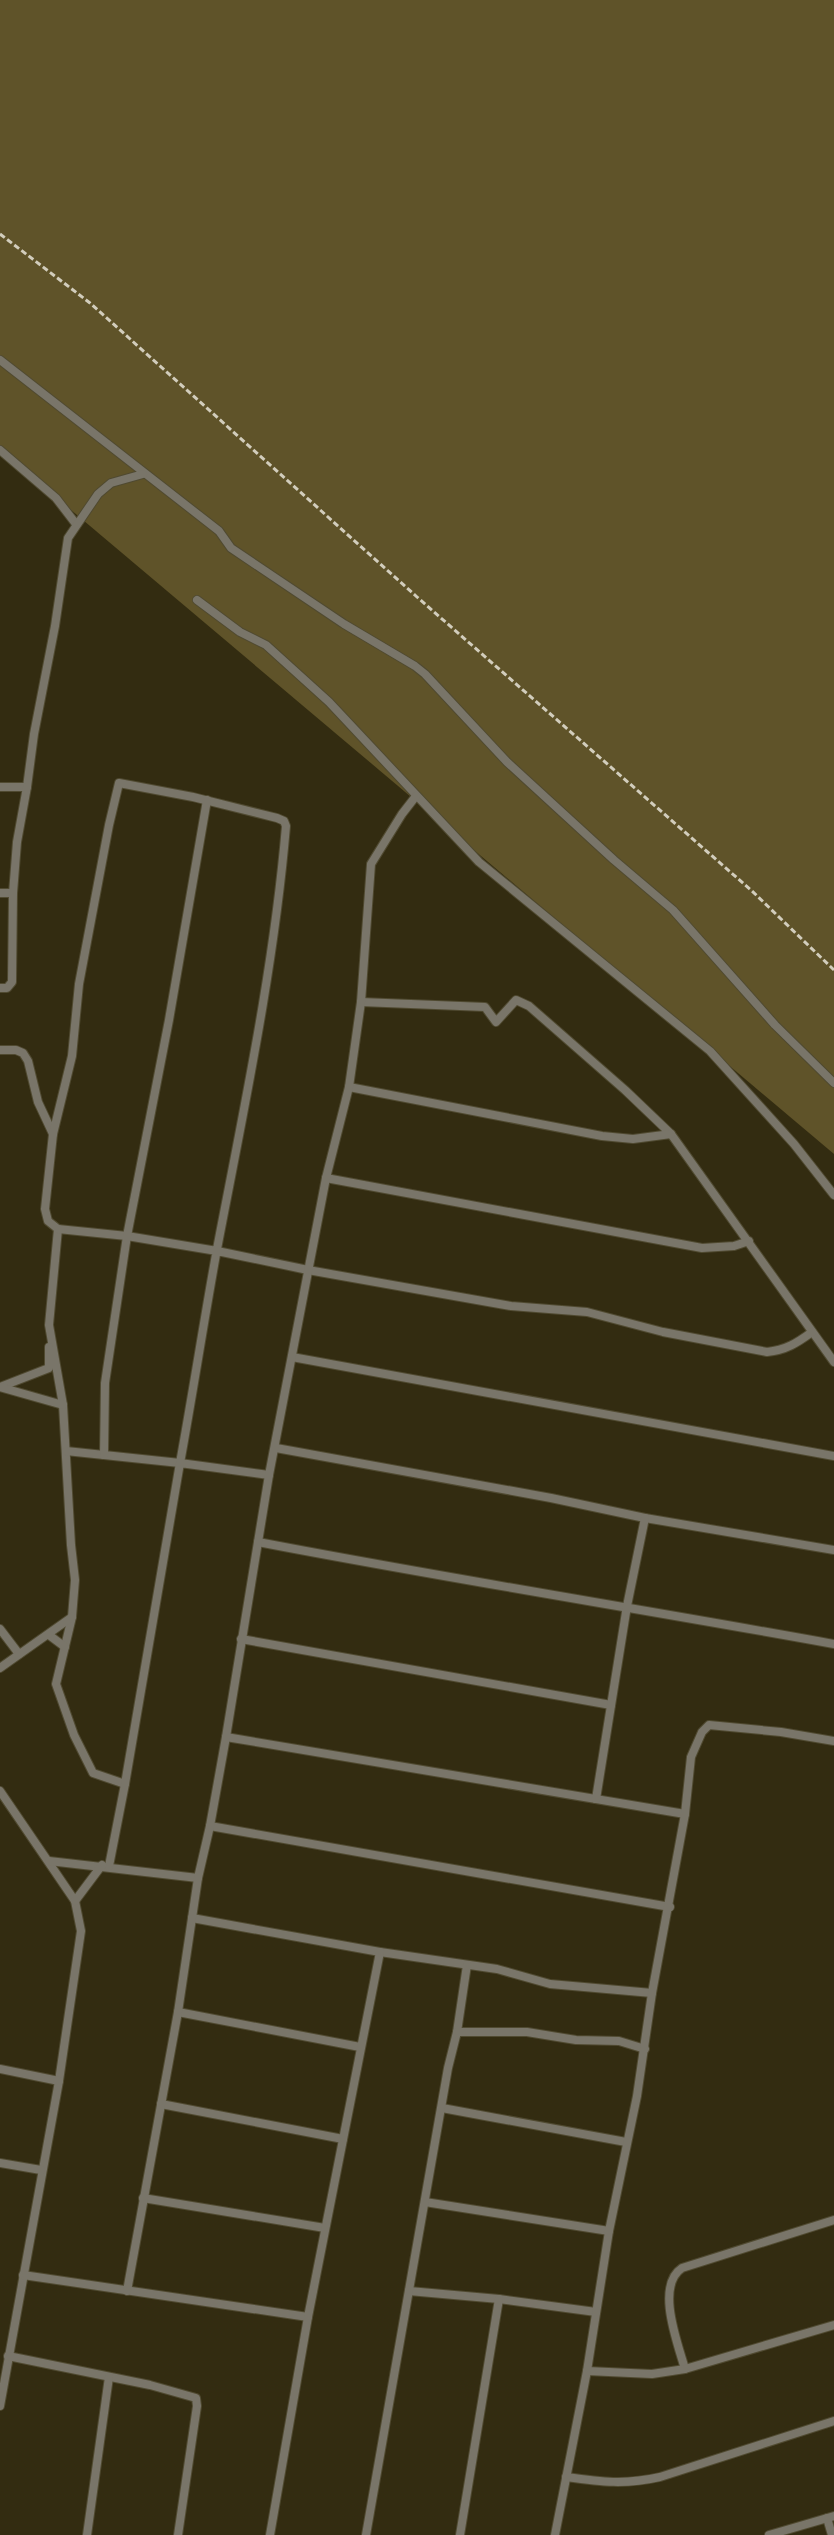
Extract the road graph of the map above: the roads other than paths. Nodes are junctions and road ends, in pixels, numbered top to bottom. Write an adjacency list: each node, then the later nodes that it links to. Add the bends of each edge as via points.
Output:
1 (0, 360): 3 (street)
2 (0, 450): 4 (street, via 56,498)
3 (143, 474): 4 (street, via 111,483 98,494); 15 (street, via 219,531 231,548 344,624 425,674 507,762 673,910 775,1025)
4 (76, 524): 7 (street, via 68,538)
5 (197, 600): 8 (street, via 240,632 266,645 280,657 329,702)
6 (0, 787): 7 (street)
7 (27, 787): 11 (street, via 17,842)
8 (416, 796): 13 (street, via 372,864); 20 (street, via 479,862 710,1051 794,1144)
9 (207, 800): 17 (street, via 132,784 117,785 79,984 72,1056); 22 (street, via 169,1020); 24 (street, via 277,818 284,821 286,826 280,899 268,974)
10 (0, 892): 11 (street)
11 (13, 893): 12 (street, via 12,982 7,988)
12 (0, 988)
13 (361, 1002): 16 (street); 18 (street, via 485,1007 496,1022 502,1019 516,1000 519,1000 566,1038)
14 (0, 1050): 17 (street, via 16,1050 25,1057 38,1102)
15 (834, 1084)
16 (349, 1087): 18 (street, via 602,1136 633,1139); 19 (street)
17 (53, 1134): 21 (street, via 45,1209 48,1221)
18 (671, 1134): 23 (street)
19 (326, 1178): 23 (street, via 702,1248 734,1246); 25 (street)
20 (834, 1195)
21 (58, 1229): 22 (street); 26 (street)
22 (127, 1236): 24 (street); 34 (street, via 105,1383)
23 (749, 1241): 27 (street)
24 (217, 1251): 25 (street); 36 (street)
25 (308, 1270): 27 (street, via 511,1306 587,1312 663,1332 767,1352 791,1346); 28 (street)
26 (49, 1325): 30 (street, via 49,1368); 31 (street)
27 (812, 1332): 29 (street)
28 (292, 1357): 32 (street); 35 (street)
29 (834, 1362)
30 (0, 1387): 31 (street)
31 (63, 1405): 33 (street)
32 (276, 1448): 37 (street); 38 (street, via 551,1498)
33 (66, 1451): 34 (street); 42 (street, via 75,1580)
34 (104, 1456): 36 (street)
35 (834, 1456)
36 (180, 1463): 37 (street); 53 (street)
37 (269, 1475): 39 (street)
38 (645, 1518): 40 (street); 41 (street)
39 (258, 1542): 41 (street, via 426,1575); 45 (street)
40 (834, 1550)
41 (627, 1606): 46 (street); 50 (street)
42 (72, 1617): 44 (street); 47 (street)
43 (0, 1629): 48 (street)
44 (49, 1634): 47 (street); 48 (street)
45 (241, 1639): 50 (street); 51 (street)
46 (834, 1644)
47 (65, 1647): 53 (street, via 56,1684 74,1735 93,1773)
48 (19, 1654): 49 (street)
49 (0, 1668)
50 (610, 1705): 55 (street)
51 (226, 1737): 55 (street); 57 (street)
52 (834, 1741): 56 (street, via 710,1724 702,1732 691,1757)
53 (126, 1784): 59 (street)
54 (0, 1791): 58 (street)
55 (596, 1799): 56 (street)
56 (685, 1814): 62 (street)
57 (210, 1826): 60 (street); 62 (street)
58 (49, 1861): 59 (street); 61 (street)
59 (105, 1866): 60 (street); 61 (street)
60 (198, 1878): 63 (street)
61 (75, 1901): 72 (street, via 81,1931)
62 (670, 1907): 66 (street)
63 (192, 1918): 64 (street); 67 (street)
64 (380, 1952): 65 (street); 69 (street)
65 (467, 1964): 66 (street, via 497,1969 550,1984); 68 (street)
66 (652, 1993): 70 (street)
67 (178, 2012): 69 (street); 73 (street)
68 (457, 2032): 70 (street, via 527,2032 576,2040 619,2041); 74 (street)
69 (360, 2047): 75 (street)
70 (645, 2049): 76 (street)
71 (0, 2069): 72 (street)
72 (59, 2081): 78 (street)
73 (161, 2104): 75 (street); 79 (street)
74 (442, 2108): 76 (street); 80 (street)
75 (343, 2139): 82 (street)
76 (626, 2142): 83 (street)
77 (0, 2163): 78 (street)
78 (41, 2170): 84 (street)
79 (143, 2198): 82 (street); 85 (street)
80 (425, 2202): 83 (street); 86 (street)
81 (834, 2220): 92 (street, via 682,2268 675,2273 668,2294)
82 (325, 2228): 89 (street)
83 (609, 2231): 88 (street)
84 (23, 2275): 85 (street); 91 (street)
85 (127, 2291): 89 (street)
86 (409, 2292): 87 (street); 102 (street)
87 (499, 2298): 88 (street); 103 (street)
88 (596, 2312): 93 (street)
89 (308, 2317): 101 (street)
90 (834, 2325): 92 (street)
91 (8, 2356): 94 (street); 95 (street)
92 (685, 2369): 93 (street, via 652,2374)
93 (587, 2371): 97 (street)
94 (109, 2377): 99 (street); 100 (street, via 150,2384 196,2398 197,2406)
95 (0, 2406)
96 (834, 2421): 97 (street, via 660,2477 633,2483 601,2482)
97 (566, 2476): 104 (street)
98 (831, 2517): 105 (street); 106 (street)
99 (87, 2535)
100 (178, 2535)
101 (270, 2535)
102 (366, 2535)
103 (460, 2535)
104 (555, 2535)
105 (769, 2535)
106 (832, 2535)

